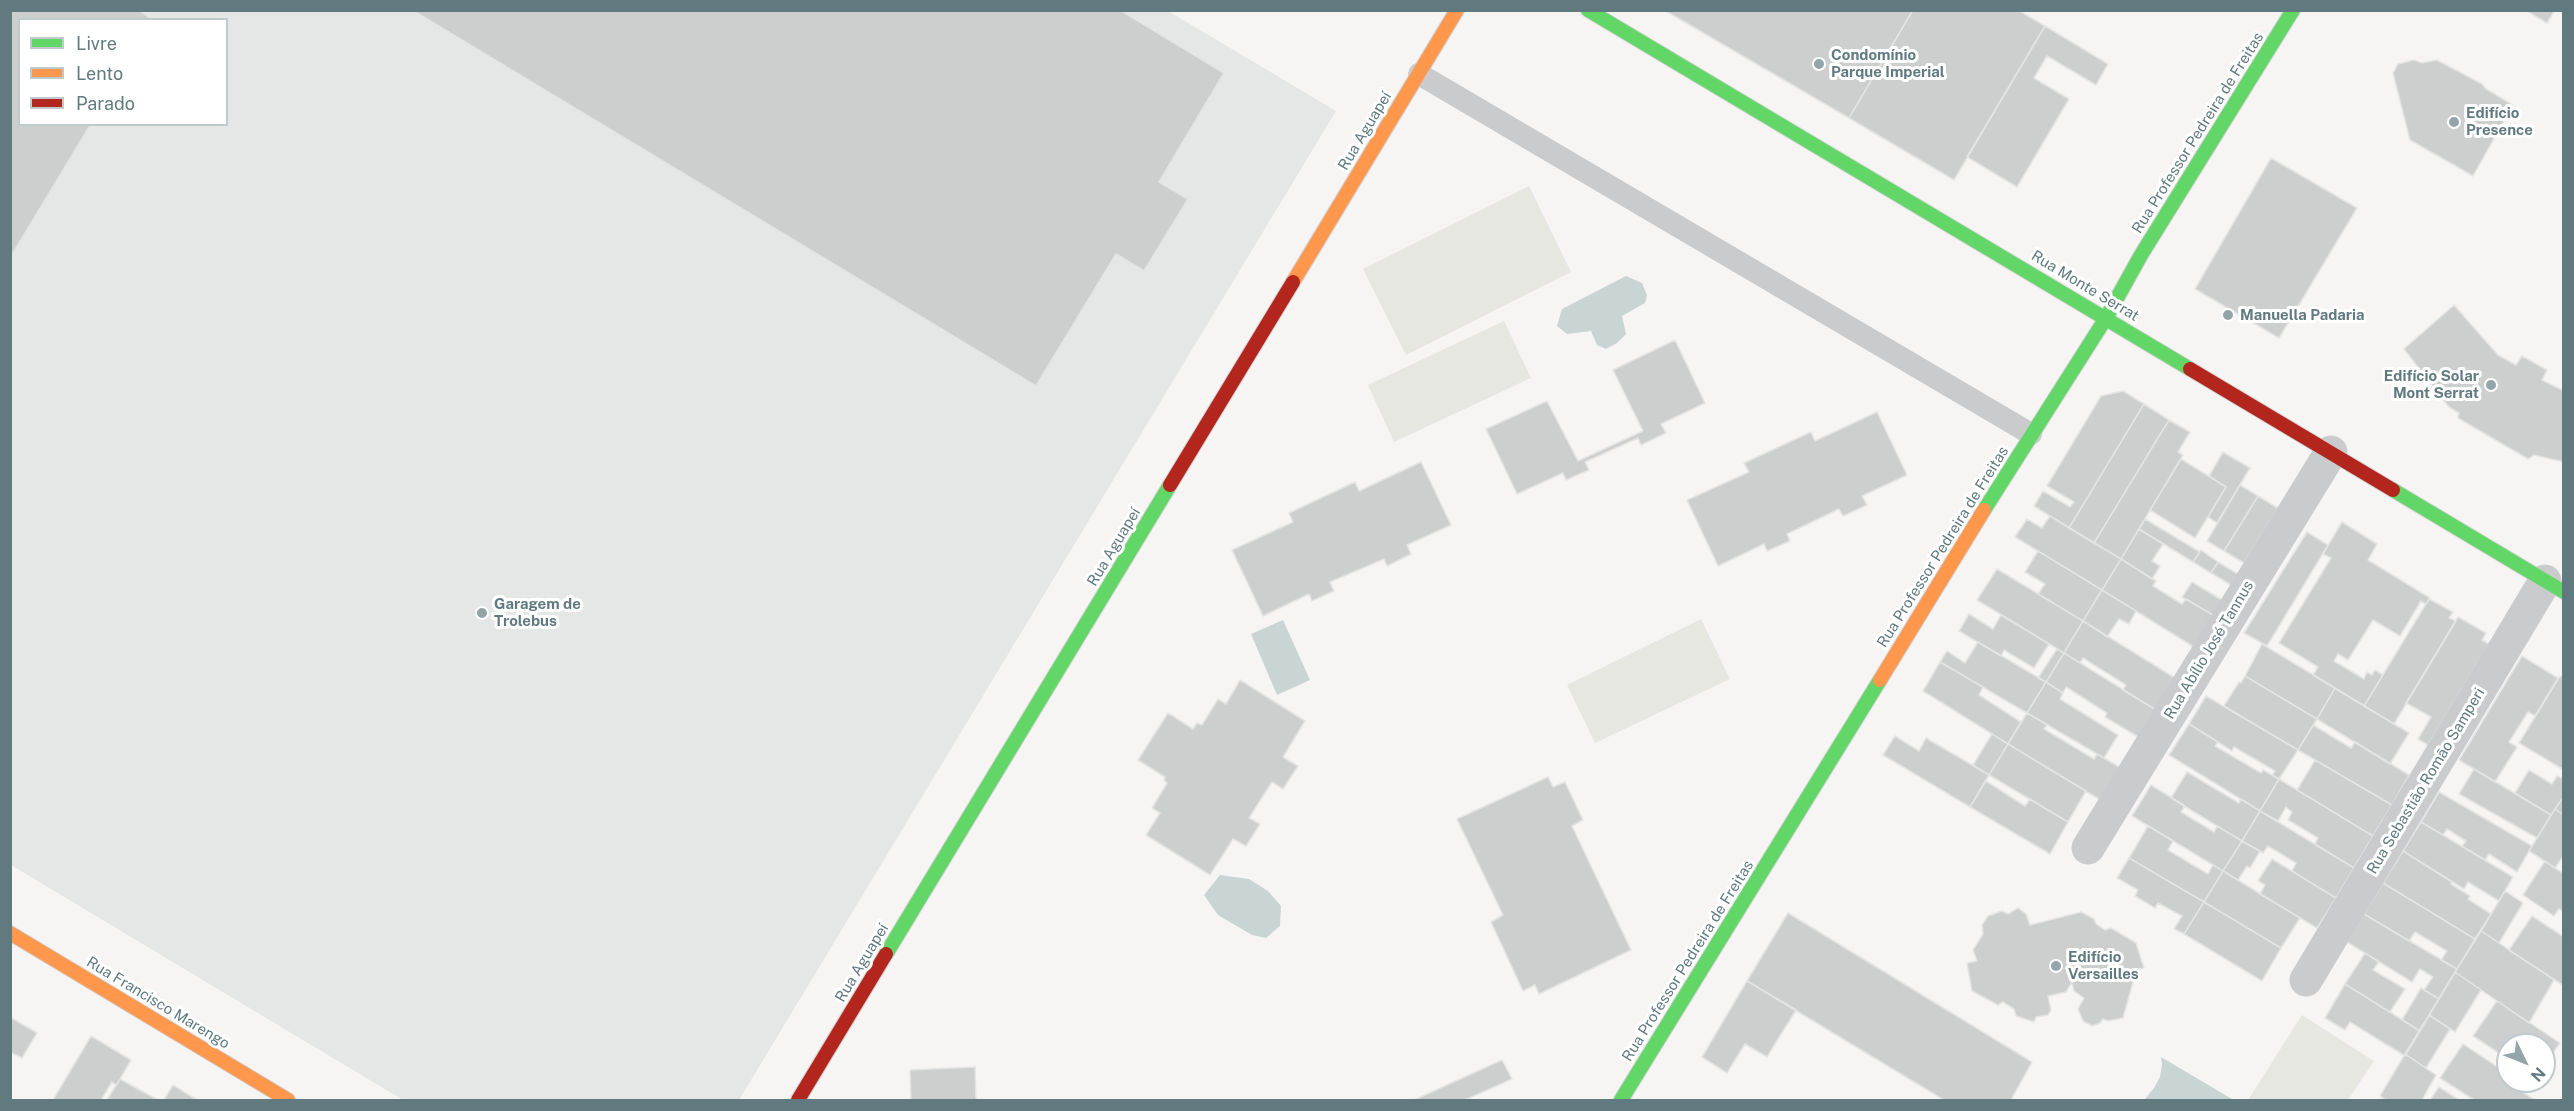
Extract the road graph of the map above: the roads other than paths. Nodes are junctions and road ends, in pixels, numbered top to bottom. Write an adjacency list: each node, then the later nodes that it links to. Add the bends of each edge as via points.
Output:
1 (1458, 10): 4 (street, Rua Aguapeí)
2 (1588, 10): 5 (street, Rua Monte Serrat)
3 (2293, 10): 5 (street, Rua Professor Pedreira de Freitas)
4 (1419, 74): 6 (lane); 13 (street, Rua Aguapeí)
5 (2106, 318): 6 (street, Rua Professor Pedreira de Freitas); 7 (street, Rua Monte Serrat)
6 (2031, 434): 14 (street, Rua Professor Pedreira de Freitas)
7 (2331, 452): 8 (street, Rua Monte Serrat); 9 (street, Rua Abílio José Tannus)
8 (2554, 586): 11 (street, Rua Sebastião Romão Samperi)
9 (2088, 848)
10 (10, 933): 12 (street, Rua Francisco Marengo)
11 (2306, 980)
12 (288, 1101)
13 (798, 1101)
14 (1621, 1101)

